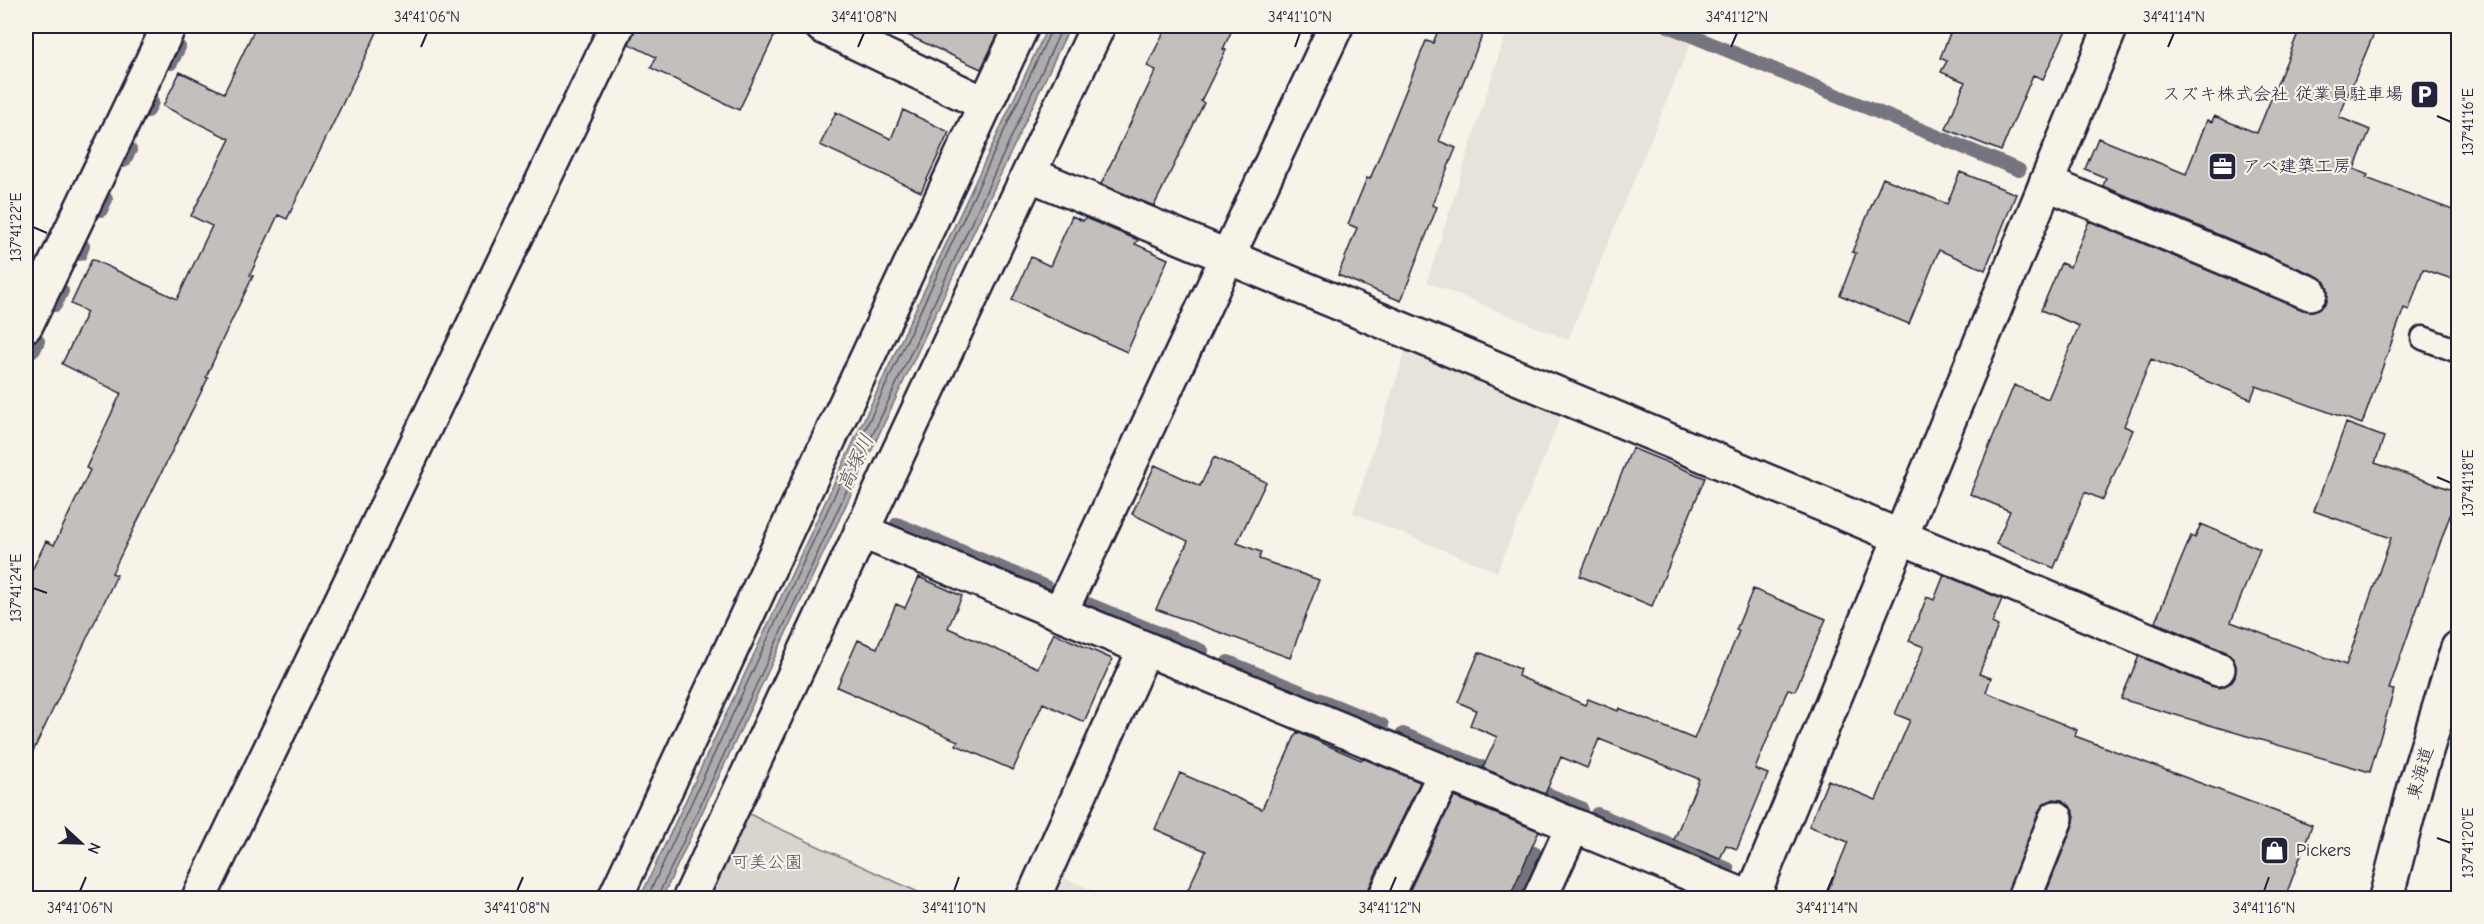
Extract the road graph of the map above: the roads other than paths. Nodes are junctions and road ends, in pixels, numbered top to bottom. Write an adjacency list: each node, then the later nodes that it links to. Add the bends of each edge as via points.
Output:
1 (169, 26): 13 (main road)
2 (617, 26): 25 (main road)
3 (822, 26): 8 (main road)
4 (1022, 26): 8 (main road)
5 (1098, 26): 9 (main road)
6 (1336, 26): 11 (main road)
7 (2111, 26): 10 (main road)
8 (986, 104): 26 (main road)
9 (1029, 174): 11 (main road); 16 (main road)
10 (2046, 183): 12 (main road); 17 (main road)
11 (1227, 257): 17 (main road); 18 (main road)
12 (2310, 293)
13 (26, 325)
14 (2423, 338): 15 (lane)
15 (2458, 351)
16 (861, 531): 18 (main road); 27 (main road)
17 (1901, 537): 21 (main road); 31 (main road)
18 (1060, 613): 20 (main road)
19 (2458, 648): 33 (main road, 東海道)
20 (1145, 649): 22 (main road); 28 (main road)
21 (2218, 669)
22 (1445, 772): 24 (main road); 29 (main road)
23 (2056, 818): 32 (main road)
24 (1573, 825): 30 (main road); 31 (main road)
25 (199, 898)
26 (615, 898)
27 (690, 898)
28 (1033, 898)
29 (1385, 898)
30 (1540, 898)
31 (1750, 898)
32 (2024, 898)
33 (2386, 898)

